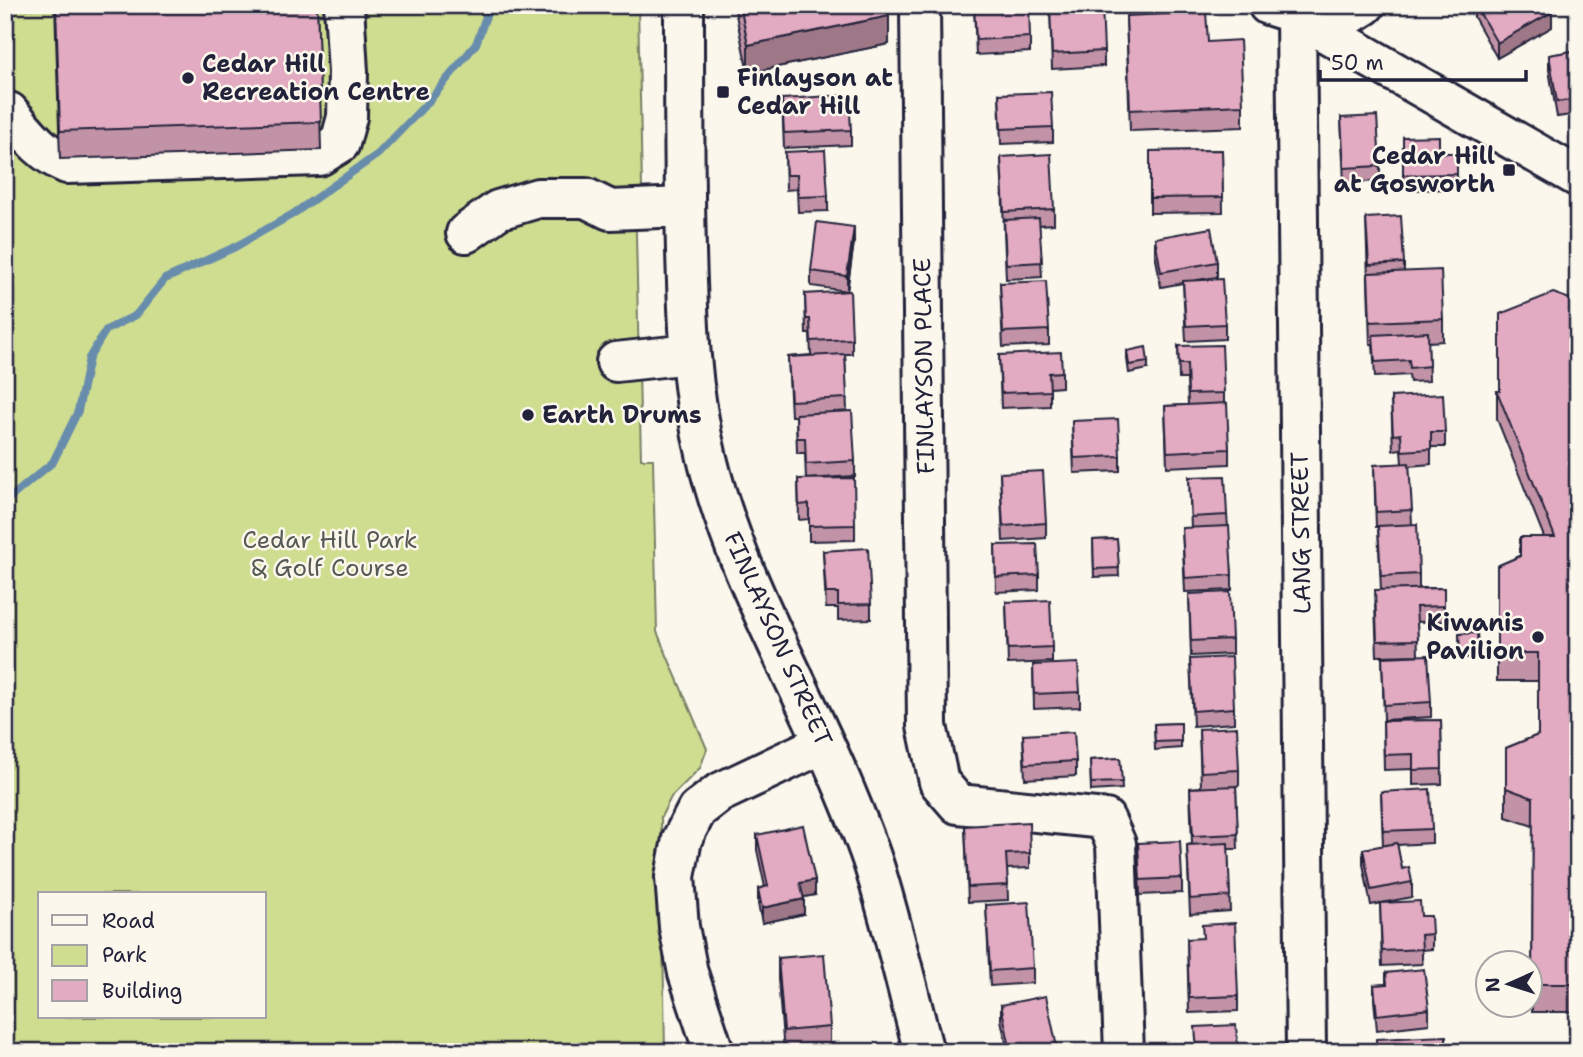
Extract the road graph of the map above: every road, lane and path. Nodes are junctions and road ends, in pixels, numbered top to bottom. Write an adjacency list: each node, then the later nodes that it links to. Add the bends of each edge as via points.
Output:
1 (344, 5): 6 (street, via 347,117 340,143 319,156 67,164 35,142)
2 (684, 5): 8 (street, FINLAYSON STREET)
3 (920, 5): 15 (street, FINLAYSON PLACE, via 927,726 939,782 958,804 1105,819 1116,844)
4 (1365, 5): 5 (street)
5 (1296, 17): 7 (street); 16 (street, LANG STREET)
6 (9, 112)
7 (1578, 177)
8 (685, 207): 9 (street, via 610,210 586,198 538,198 498,210); 10 (street, FINLAYSON STREET)
9 (466, 233)
10 (690, 354): 11 (street); 12 (street, FINLAYSON STREET, via 707,457 724,517 744,573)
11 (616, 362)
12 (824, 743): 13 (street, via 719,793 697,810 682,839 675,877 679,927 688,974); 14 (street, FINLAYSON STREET, via 876,869)
13 (714, 1052)
14 (923, 1052)
15 (1124, 1052)
16 (1307, 1052)

